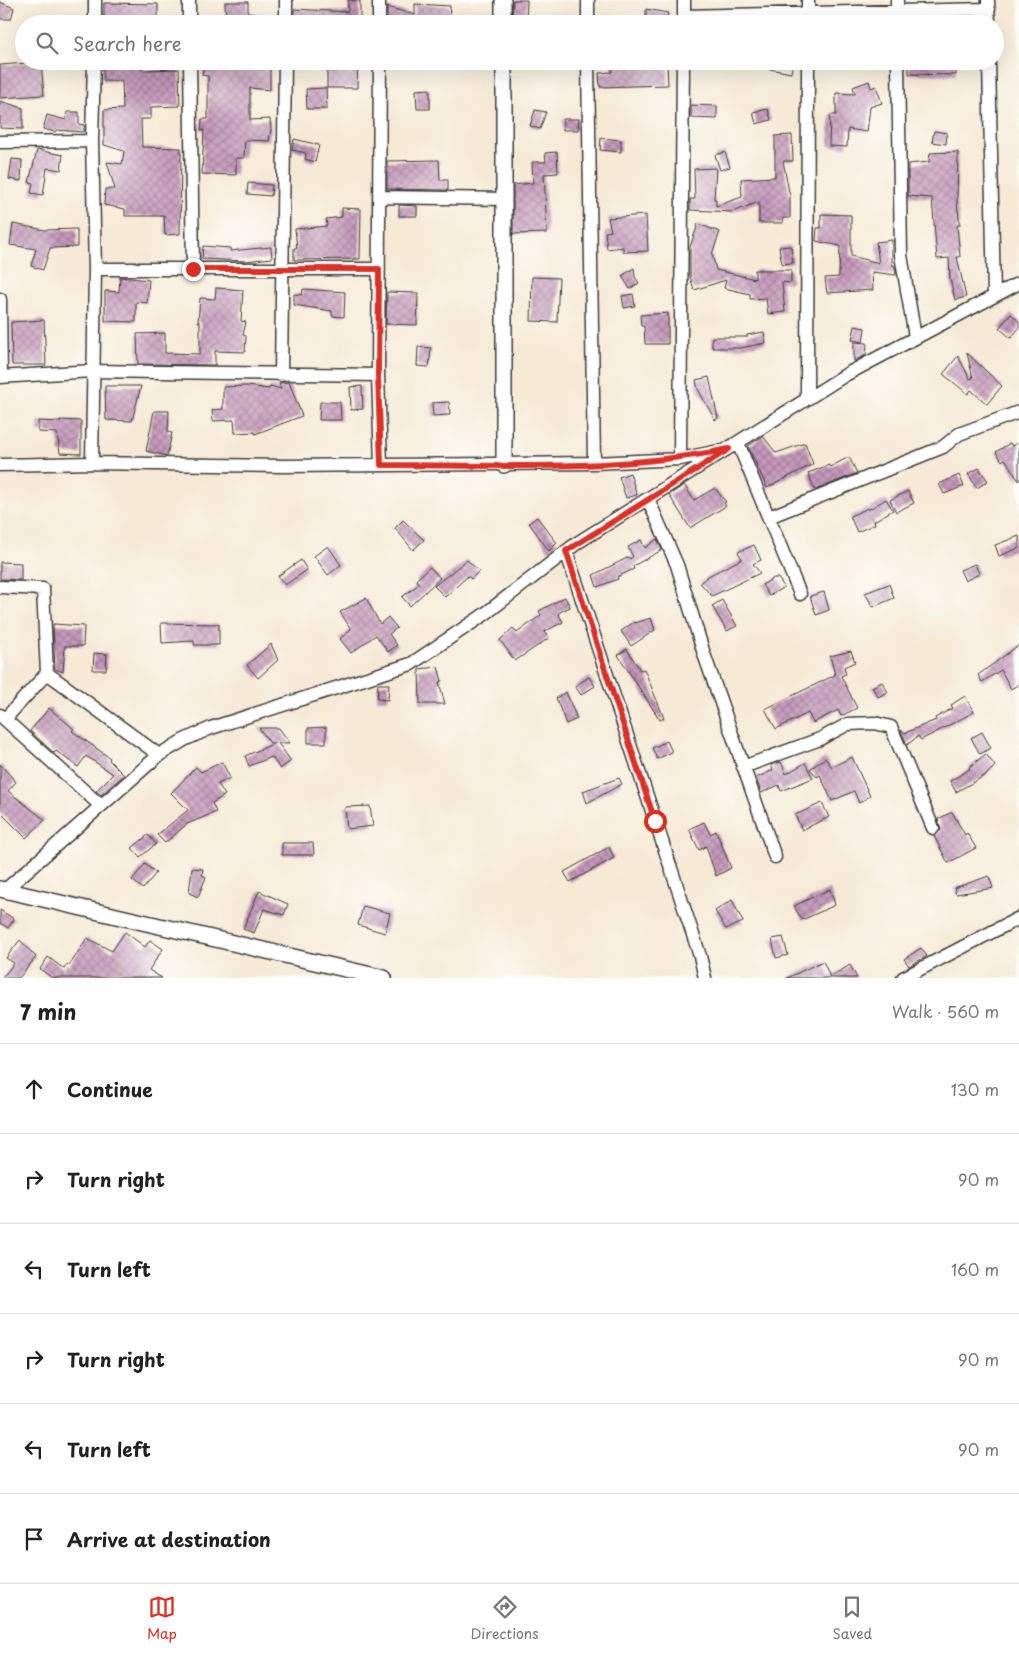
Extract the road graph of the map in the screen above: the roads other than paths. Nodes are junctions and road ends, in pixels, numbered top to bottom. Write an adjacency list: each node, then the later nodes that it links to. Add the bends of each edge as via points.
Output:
1 (95, 0): 11 (street)
2 (189, 0): 12 (street)
3 (286, 0): 13 (street)
4 (380, 0): 14 (street)
5 (503, 0): 15 (street)
6 (588, 0): 16 (street)
7 (684, 0): 17 (street)
8 (808, 0): 18 (street)
9 (988, 5): 10 (street)
10 (897, 12): 19 (street)
11 (95, 15)
12 (189, 15)
13 (286, 15)
14 (380, 15)
15 (503, 15)
16 (588, 15)
17 (684, 15)
18 (808, 15)
19 (852, 15)
20 (94, 70): 30 (street)
21 (190, 70): 35 (street)
22 (285, 70): 36 (street)
23 (380, 70): 32 (street)
24 (504, 70): 33 (street)
25 (588, 70): 51 (street)
26 (683, 70): 49 (street)
27 (808, 70): 46 (street)
28 (898, 70): 41 (street, via 901,255)
29 (990, 70): 39 (street)
30 (92, 141): 31 (street); 34 (street)
31 (0, 142)
32 (380, 197): 33 (street); 37 (street)
33 (505, 199): 54 (street)
34 (96, 269): 35 (street); 42 (street)
35 (193, 269): 36 (street)
36 (282, 269): 37 (street); 43 (street)
37 (379, 269): 44 (street)
38 (1019, 283): 39 (street)
39 (994, 295): 41 (street)
40 (0, 299): 45 (street)
41 (915, 337): 46 (street)
42 (92, 371): 43 (street); 45 (street); 50 (street)
43 (280, 375): 44 (street)
44 (378, 375): 53 (street)
45 (0, 377)
46 (807, 399): 48 (street)
47 (1019, 412): 56 (street, via 959,434 943,447)
48 (734, 446): 49 (street); 55 (street); 56 (street)
49 (680, 459): 51 (street)
50 (92, 463): 52 (street); 53 (street)
51 (594, 463): 54 (street)
52 (0, 465)
53 (381, 465): 54 (street)
54 (504, 465)
55 (648, 499): 57 (street); 63 (street, via 677,565)
56 (769, 517): 59 (street)
57 (566, 551): 62 (street, via 485,614 411,664 211,728); 70 (street)
58 (0, 587): 60 (street, via 43,589)
59 (800, 594)
60 (47, 673): 61 (street); 62 (street)
61 (2, 717): 64 (street)
62 (159, 755): 64 (street)
63 (743, 767): 65 (street, via 820,739 848,724 875,723 891,727); 66 (street)
64 (100, 806): 67 (street)
65 (933, 828)
66 (775, 857)
67 (2, 890): 69 (street)
68 (1019, 918): 71 (street)
69 (384, 978)
70 (705, 978)
71 (903, 978)

